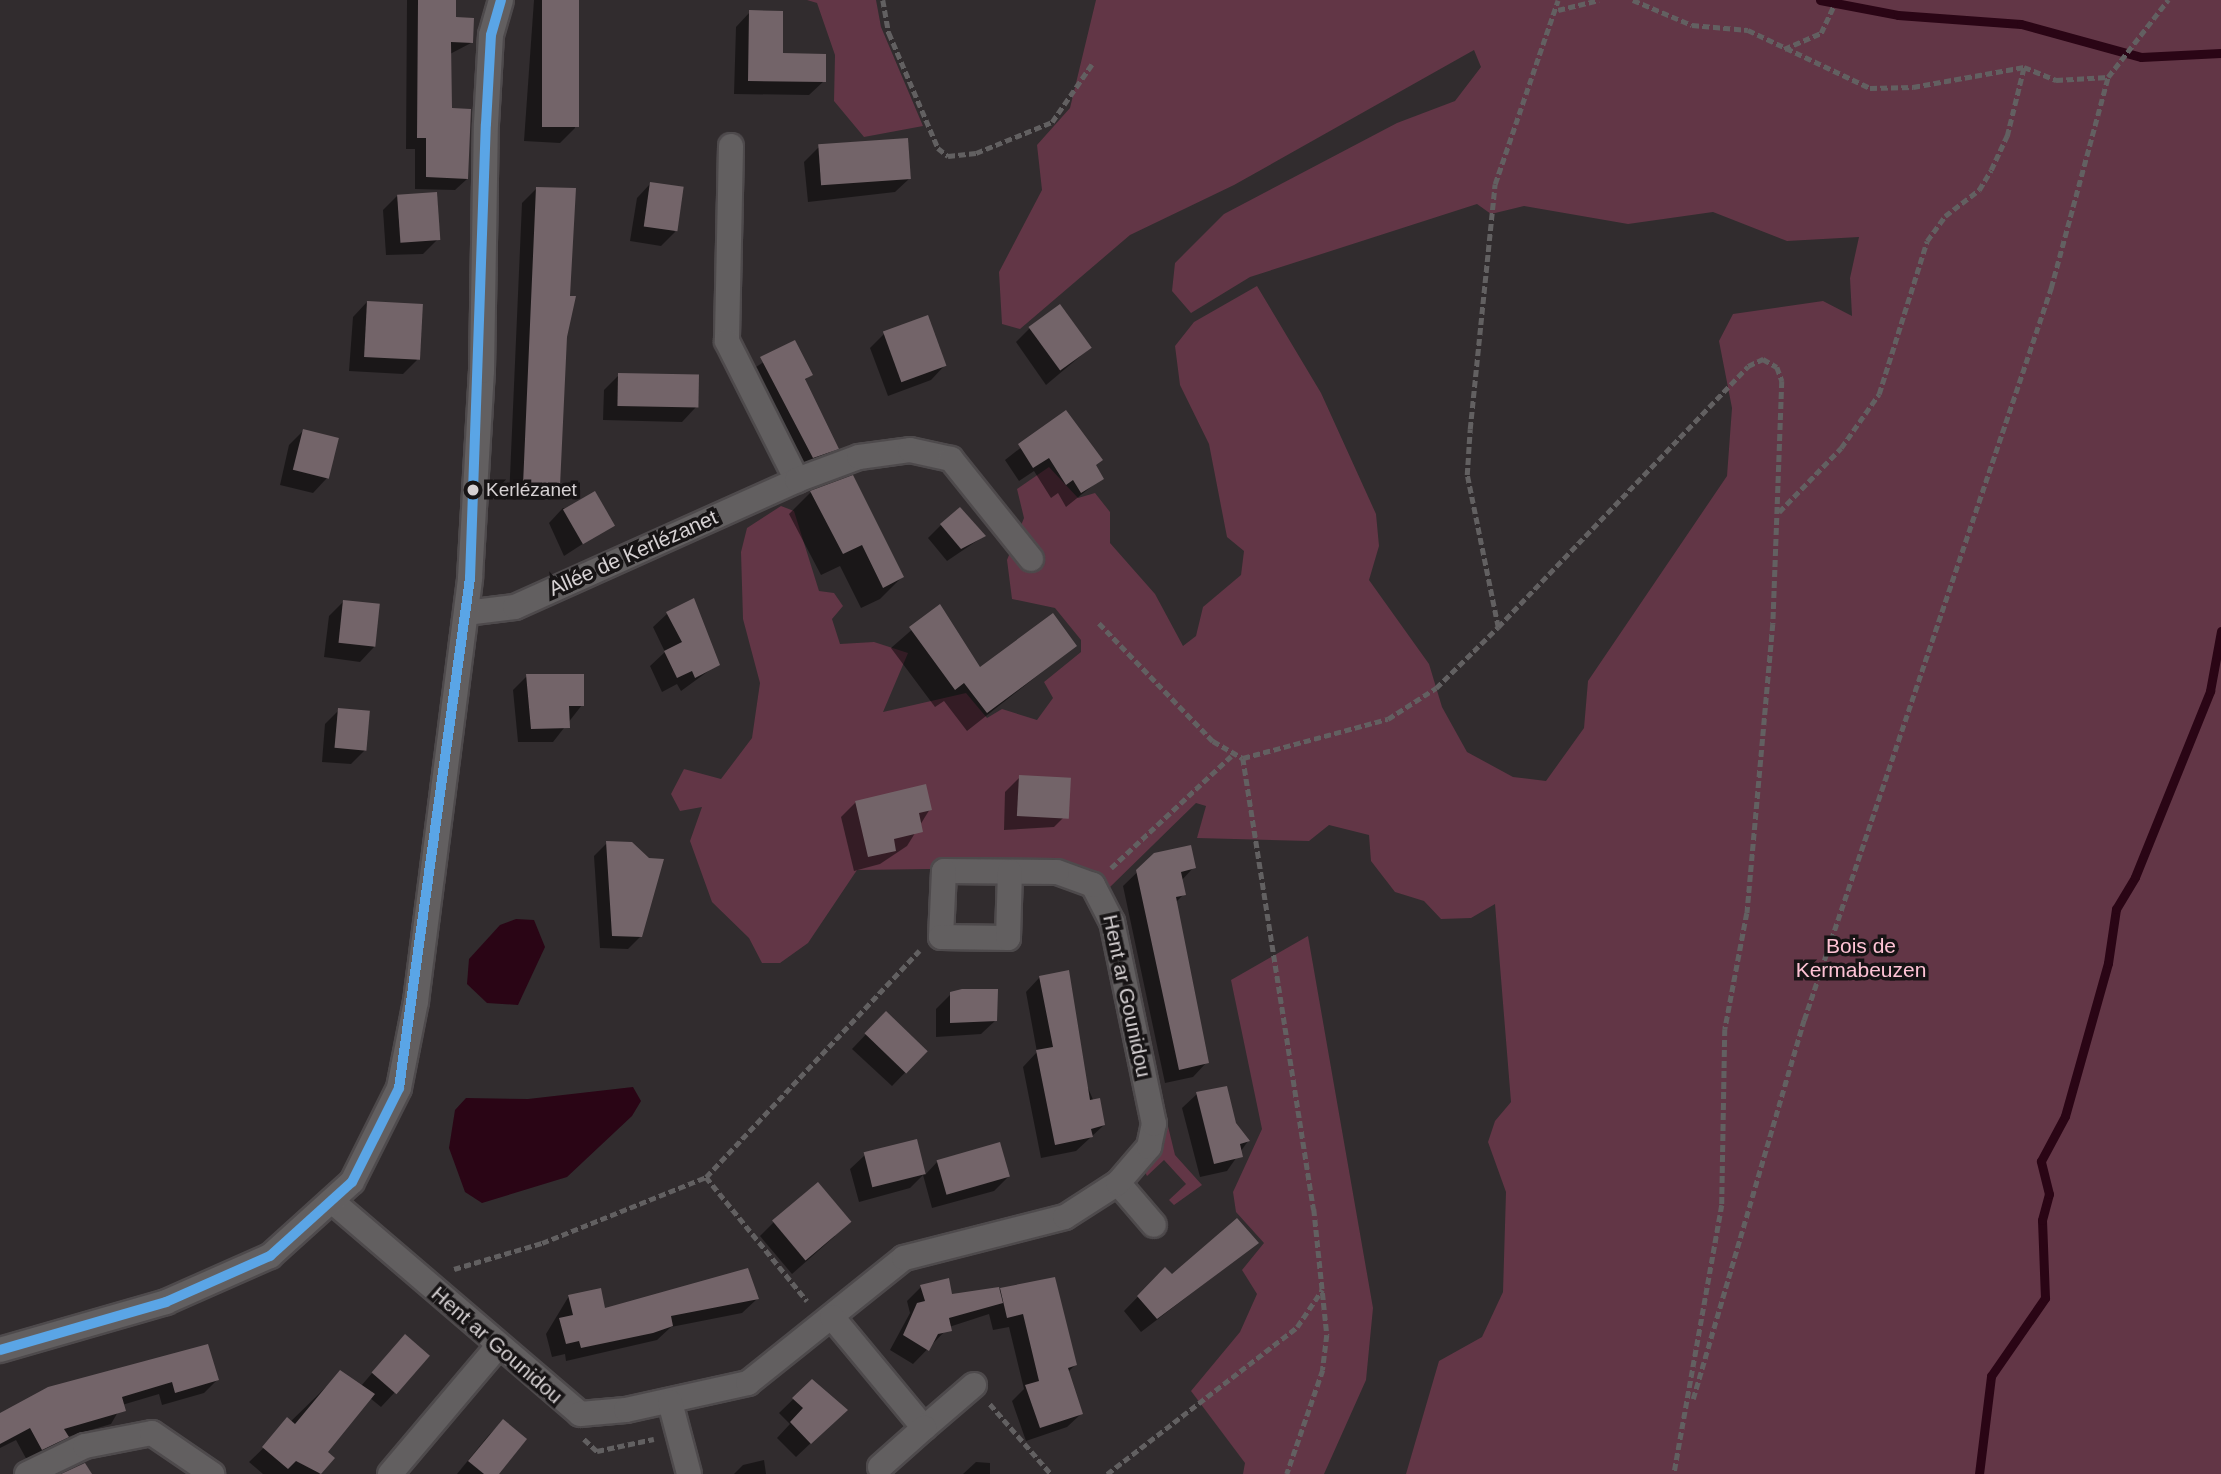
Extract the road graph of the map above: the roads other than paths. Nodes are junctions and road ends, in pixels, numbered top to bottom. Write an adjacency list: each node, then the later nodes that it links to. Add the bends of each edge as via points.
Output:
1 (501, 0): 5 (street, via 490,46 479,302 482,371)
2 (732, 146): 3 (street, via 727,341)
3 (797, 480): 4 (street, Allée de Kerlézanet, via 859,457 939,452); 5 (street, Allée de Kerlézanet, via 515,607)
4 (1031, 559)
5 (466, 613): 8 (street, via 407,1057 378,1140)
6 (1010, 872): 6 (street, via 944,872 941,937 1008,938); 7 (street, Hent ar Gounidou, via 1072,875 1093,885 1112,922 1154,1124 1149,1147)
7 (1118, 1183): 9 (street); 10 (street, Hent ar Gounidou, via 1065,1217 914,1253)
8 (333, 1202): 11 (street, Hent ar Gounidou); 12 (street, via 288,1244 228,1279)
9 (1154, 1225)
10 (829, 1320): 14 (street, Hent ar Gounidou, via 748,1383); 15 (street)
11 (498, 1346): 14 (street, Hent ar Gounidou, via 580,1414); 19 (street)
12 (0, 1350)
13 (974, 1385): 15 (street)
14 (670, 1402): 20 (street)
15 (924, 1428): 16 (street)
16 (880, 1467)
17 (27, 1474): 18 (street, via 85,1446 152,1433)
18 (212, 1474)
19 (390, 1474)
20 (689, 1474)

